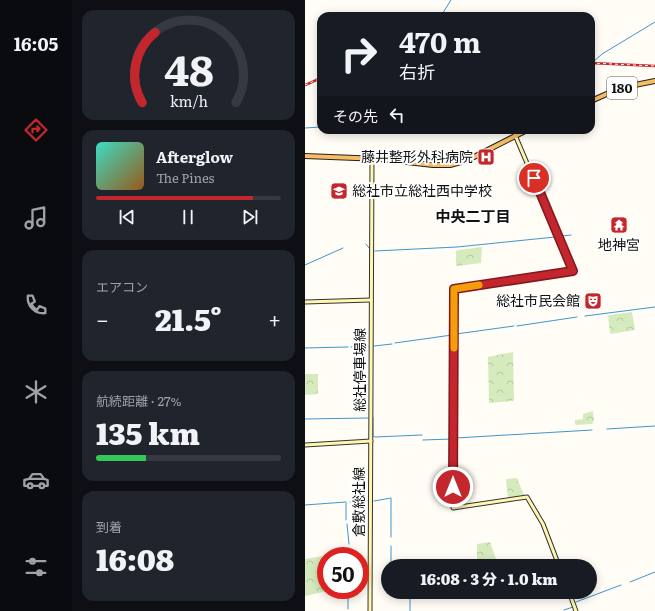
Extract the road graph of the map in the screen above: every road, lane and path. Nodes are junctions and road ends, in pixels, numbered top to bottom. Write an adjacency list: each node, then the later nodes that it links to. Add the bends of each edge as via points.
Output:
1 (655, 81): 2 (highway, 180, via 624,87)
2 (595, 100)
3 (515, 135): 5 (highway, via 468,160 455,164 433,165); 10 (main road, via 573,271 454,289 453,508 527,497 543,524)
4 (305, 156): 5 (highway)
5 (372, 158): 6 (main road)
6 (371, 300): 7 (main road); 8 (main road, 総社停車場線)
7 (305, 302)
8 (371, 441): 9 (main road); 12 (main road, 倉敷総社線)
9 (305, 445)
10 (556, 559)
11 (572, 599): 13 (main road)
12 (370, 611)
13 (576, 611)

